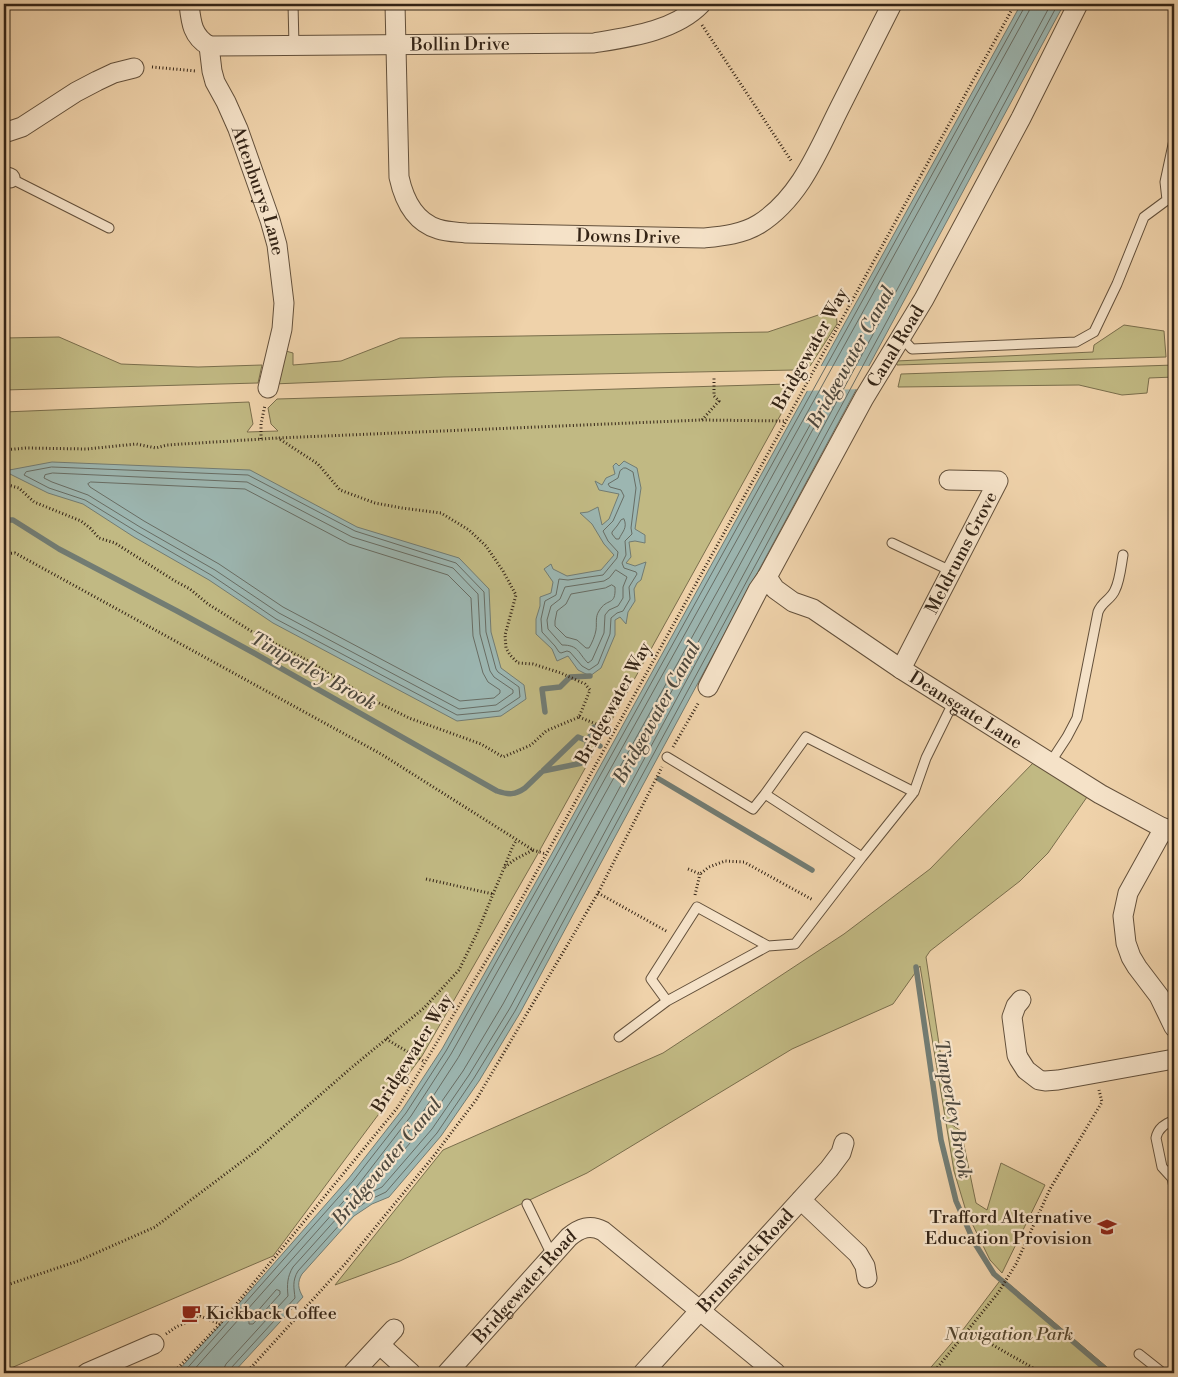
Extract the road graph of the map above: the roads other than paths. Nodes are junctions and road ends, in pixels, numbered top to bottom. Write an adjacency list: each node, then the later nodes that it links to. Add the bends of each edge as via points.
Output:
1 (189, 4): 8 (street, via 192,27 200,41)
2 (293, 4): 9 (lane)
3 (395, 4): 7 (street, Downs Drive)
4 (892, 4): 7 (street, Downs Drive, via 803,180 782,206 757,225 727,235 704,238 476,233 438,229 420,219 410,208 399,177)
5 (1078, 4): 15 (street, Canal Road, via 1021,118)
6 (697, 8): 7 (street, Bollin Drive, via 685,17 654,30 594,43)
7 (396, 44): 9 (street, Bollin Drive)
8 (209, 46): 9 (street, Bollin Drive); 16 (street, Attenburys Lane, via 212,71 238,130 277,245 284,303 282,329)
9 (294, 46)
10 (134, 68): 11 (street, via 97,81 22,127)
11 (4, 133)
12 (1174, 140): 15 (lane, via 1165,182 1167,200 1144,217 1094,332 1076,342 912,349)
13 (7, 177): 14 (lane)
14 (109, 228)
15 (901, 337): 21 (street, Canal Road)
16 (268, 388)
17 (949, 480): 20 (street, Meldrums Grove, via 998,481)
18 (892, 543): 20 (lane)
19 (1123, 554): 26 (lane, via 1116,589 1098,612 1077,718)
20 (952, 571): 22 (street, Meldrums Grove)
21 (767, 576): 22 (street, Deansgate Lane, via 783,596 813,609); 23 (street, Canal Road)
22 (901, 669): 24 (street, Deansgate Lane)
23 (708, 687)
24 (954, 701): 26 (street, Deansgate Lane); 27 (lane, via 926,758)
25 (667, 757): 28 (lane, via 752,809)
26 (1050, 763): 29 (street, Deansgate Lane)
27 (914, 792): 28 (lane, via 806,737); 30 (lane)
28 (765, 794): 30 (lane)
29 (1169, 831): 34 (street, via 1128,893 1123,916 1131,957 1159,996)
30 (862, 857): 31 (lane, via 795,944)
31 (768, 946): 33 (lane); 33 (lane, via 696,907 651,979)
32 (1021, 1000): 36 (street, via 1013,1011 1012,1024 1017,1055 1034,1077 1045,1081)
33 (667, 1001): 35 (lane)
34 (1174, 1027)
35 (619, 1037)
36 (1174, 1059)
37 (1174, 1120): 39 (lane, via 1161,1128 1156,1138 1162,1167 1172,1178)
38 (844, 1143): 40 (street, Brunswick Road, via 837,1160)
39 (1174, 1187)
40 (801, 1200): 43 (street, via 858,1254); 44 (street, Brunswick Road)
41 (527, 1204): 42 (lane)
42 (554, 1253): 44 (street, Bridgewater Road, via 576,1232 585,1228 603,1231); 52 (street, Bridgewater Road)
43 (867, 1278)
44 (700, 1311): 53 (street, Brunswick Road); 54 (street)
45 (394, 1329): 47 (street)
46 (154, 1344): 49 (street)
47 (380, 1345): 50 (street); 51 (street)
48 (1139, 1354): 55 (lane)
49 (86, 1373)
50 (353, 1373)
51 (411, 1373)
52 (447, 1373)
53 (643, 1373)
54 (776, 1373)
55 (1163, 1373)

